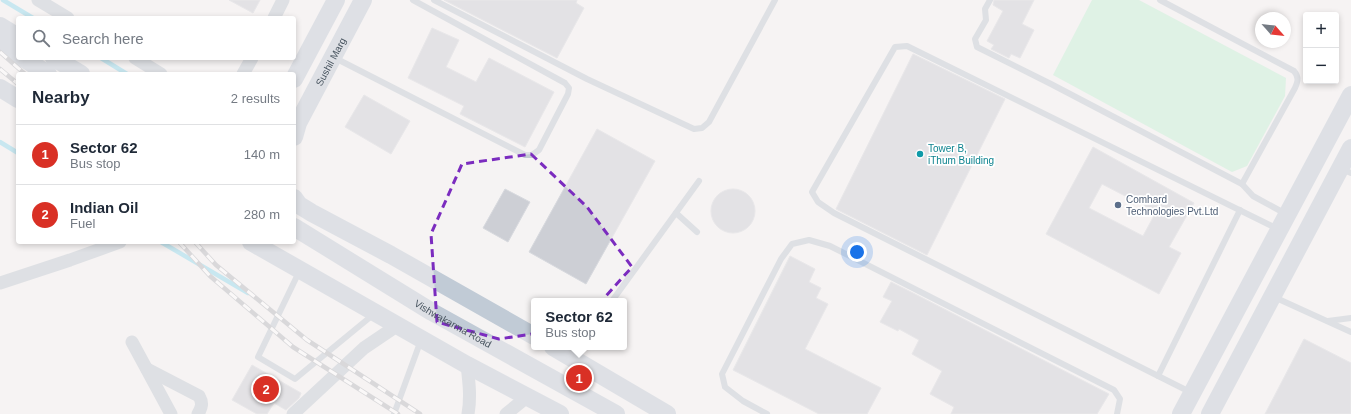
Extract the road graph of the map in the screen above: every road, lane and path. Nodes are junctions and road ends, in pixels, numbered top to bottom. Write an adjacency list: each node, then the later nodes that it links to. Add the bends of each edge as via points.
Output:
1 (38, 0): 10 (street)
2 (283, 0): 11 (street)
3 (336, 0): 24 (street)
4 (363, 0): 16 (street, Sushil Marg)
5 (413, 0): 16 (lane, via 565,83 569,88 568,94 539,150 532,155 525,155)
6 (775, 0): 9 (lane, via 709,122 702,128 694,129 587,79)
7 (990, 0): 32 (lane, via 985,9 986,20 975,39 976,47)
8 (1160, 0): 32 (lane, via 1298,75 1295,88)
9 (436, 1)
10 (65, 16)
11 (275, 16)
12 (0, 26): 13 (street)
13 (16, 36)
14 (0, 44): 15 (street)
15 (16, 54)
16 (333, 57): 28 (street, Sushil Marg)
17 (30, 60): 20 (street)
18 (138, 60): 22 (street)
19 (251, 60): 23 (street)
20 (54, 67): 21 (street)
21 (73, 72)
22 (158, 72)
23 (244, 72)
24 (296, 75)
25 (0, 88): 27 (street)
26 (1351, 95): 36 (street)
27 (16, 98)
28 (296, 130)
29 (1351, 148): 30 (street)
30 (1345, 171): 44 (street)
31 (699, 181): 35 (lane)
32 (1242, 184): 36 (lane, via 1252,196)
33 (296, 202): 37 (street, via 301,217); 42 (street)
34 (1240, 210): 36 (lane); 58 (lane); 58 (lane, via 907,46 895,47 812,192 818,202 834,212)
35 (676, 213): 38 (lane); 45 (lane)
36 (1283, 222): 59 (street)
37 (301, 232): 46 (street, Vishwakarma Road)
38 (697, 232)
39 (114, 244): 43 (street)
40 (254, 244): 41 (street)
41 (300, 270): 47 (street); 47 (lane, via 258,357 295,379)
42 (434, 280): 46 (street); 52 (street)
43 (0, 283)
44 (1272, 296): 49 (lane); 73 (street)
45 (614, 298)
46 (420, 304): 68 (street, Vishwakarma Road)
47 (376, 313): 50 (street)
48 (1351, 318): 49 (lane)
49 (1328, 322): 51 (lane)
50 (398, 325): 53 (street); 63 (street, via 364,348)
51 (1351, 332)
52 (531, 334)
53 (421, 338): 56 (street); 64 (lane)
54 (132, 342): 57 (street)
55 (575, 352): 69 (street)
56 (467, 365): 60 (street); 65 (street, via 470,384)
57 (147, 369): 61 (street); 62 (street, via 199,396 202,408)
58 (1158, 376): 59 (lane)
59 (1192, 393): 72 (street)
60 (527, 397): 66 (street); 67 (street)
61 (171, 414)
62 (198, 414)
63 (293, 414)
64 (394, 414)
65 (468, 414)
66 (506, 414)
67 (560, 414)
68 (616, 414)
69 (667, 414)
70 (767, 414): 71 (lane, via 743,401 725,387 722,374 781,259 792,244 808,240 830,246 1114,390 1120,399)
71 (1117, 414)
72 (1181, 414)
73 (1210, 414)

